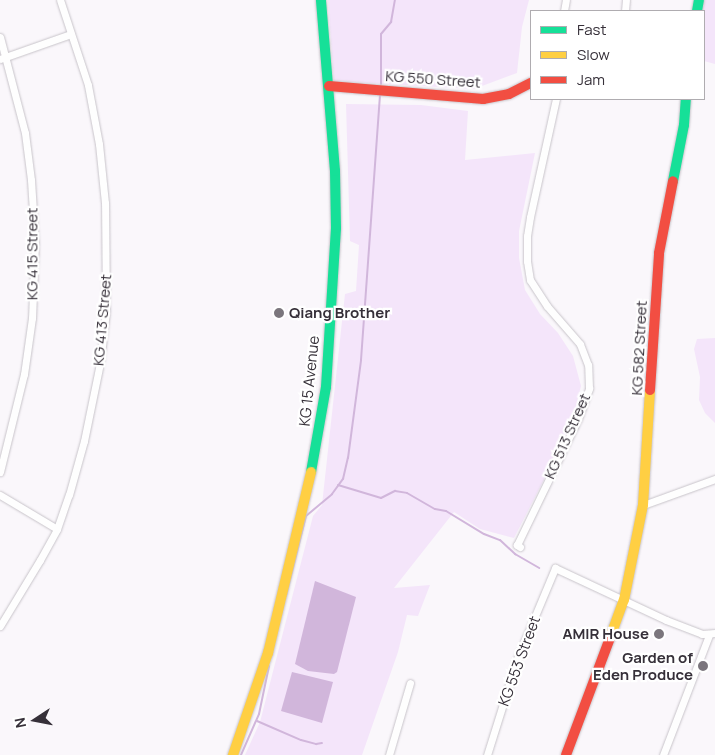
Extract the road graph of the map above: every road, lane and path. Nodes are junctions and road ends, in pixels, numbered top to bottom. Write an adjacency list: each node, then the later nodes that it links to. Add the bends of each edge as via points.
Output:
1 (60, 0): 3 (street, KG 413 Street)
2 (321, 0): 7 (street, KG 15 Avenue)
3 (71, 34): 5 (street); 14 (street, KG 413 Street, via 88,85 100,144 105,212 106,311 100,363 84,441)
4 (0, 36): 5 (street, KG 415 Street)
5 (3, 58): 10 (street, KG 415 Street, via 25,133 35,244 32,318 24,374)
6 (530, 84): 7 (street, KG 550 Street, via 509,94 483,99)
7 (329, 86): 20 (street, KG 15 Avenue, via 336,171 336,228 326,387 317,445 268,653)
8 (556, 100): 15 (street, KG 513 Street, via 530,217 527,261 530,280 547,306 580,344 588,365 589,388 578,419 517,545)
9 (686, 100): 13 (street, KG 582 Street, via 659,253)
10 (0, 472)
11 (715, 479): 13 (street)
12 (0, 495): 14 (street)
13 (643, 505): 16 (street, KG 582 Street)
14 (57, 529): 17 (street, KG 413 Street)
15 (520, 547)
16 (624, 600): 18 (street, via 695,632); 22 (street, KG 553 Street, via 555,568 517,659); 23 (street, KG 582 Street)
17 (0, 626)
18 (712, 634): 24 (street)
19 (410, 683): 21 (street)
20 (233, 755)
21 (389, 755)
22 (487, 755)
23 (566, 755)
24 (663, 755)

